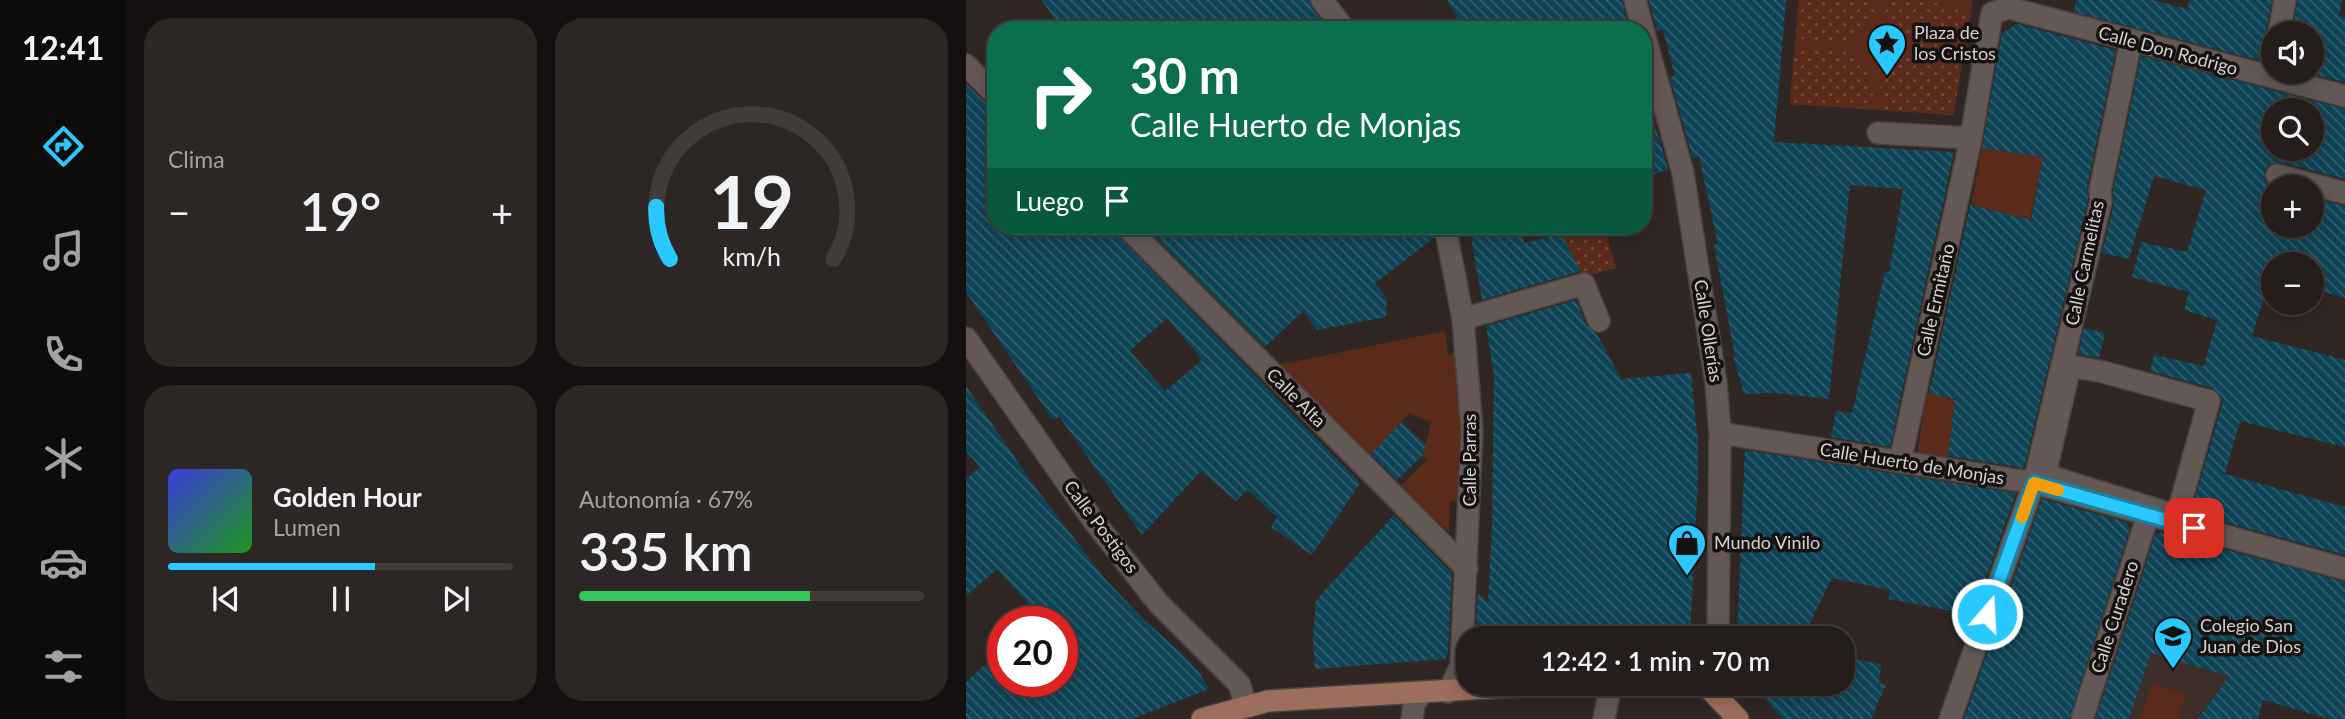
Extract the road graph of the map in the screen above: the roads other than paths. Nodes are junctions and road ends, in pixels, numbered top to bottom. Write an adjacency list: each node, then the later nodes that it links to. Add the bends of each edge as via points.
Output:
1 (1322, 0): 4 (street)
2 (1635, 0): 5 (street, Calle Ollerías)
3 (2285, 0): 6 (street)
4 (1338, 21)
5 (1641, 21)
6 (2282, 21)
7 (2132, 41): 10 (street, Calle Don Rodrigo); 15 (street, Calle Don Rodrigo, via 2009,8 1992,13); 25 (street, Calle Carmelitas, via 2101,201)
8 (1652, 62): 23 (street, Calle Ollerías, via 1683,173)
9 (966, 65): 12 (street)
10 (2261, 71)
11 (2306, 84): 13 (street, Calle Don Rodrigo)
12 (987, 85)
13 (2345, 96)
14 (1878, 134): 15 (street)
15 (1971, 138): 24 (street, Calle Ermitaño)
16 (2324, 187): 17 (street)
17 (2345, 193)
18 (1135, 235): 28 (street, Calle Alta)
19 (1447, 235): 20 (street, Calle Parras)
20 (1463, 319): 21 (street, via 1584,284); 28 (street, Calle Parras, via 1472,431)
21 (1599, 321)
22 (966, 338): 36 (street, Calle Postigos, via 1093,520 1158,604 1240,685)
23 (1720, 433): 24 (street, Calle Huerto de Monjas); 30 (street, Calle Ollerías)
24 (1900, 462): 25 (street, Calle Huerto de Monjas)
25 (2034, 483): 27 (street, Calle Huerto de Monjas); 41 (street, Calle Carmelitas)
26 (2178, 510): 26 (street, via 2177,516 2049,476 2046,471 2070,366 2209,401)
27 (2148, 515): 29 (street, Calle Huerto de Monjas); 42 (street, Calle Curadero)
28 (1467, 569): 32 (street, Calle Parras, via 1461,666)
29 (2345, 569)
30 (1718, 626)
31 (1456, 691): 32 (main road)
32 (1448, 692): 33 (main road)
33 (1422, 693): 36 (main road); 38 (street, via 1414,704)
34 (1609, 696): 39 (street)
35 (1716, 696): 40 (main road)
36 (1245, 706): 37 (main road)
37 (1202, 719)
38 (1412, 719)
39 (1604, 719)
40 (1738, 719)
41 (1950, 719)
42 (2082, 719)

